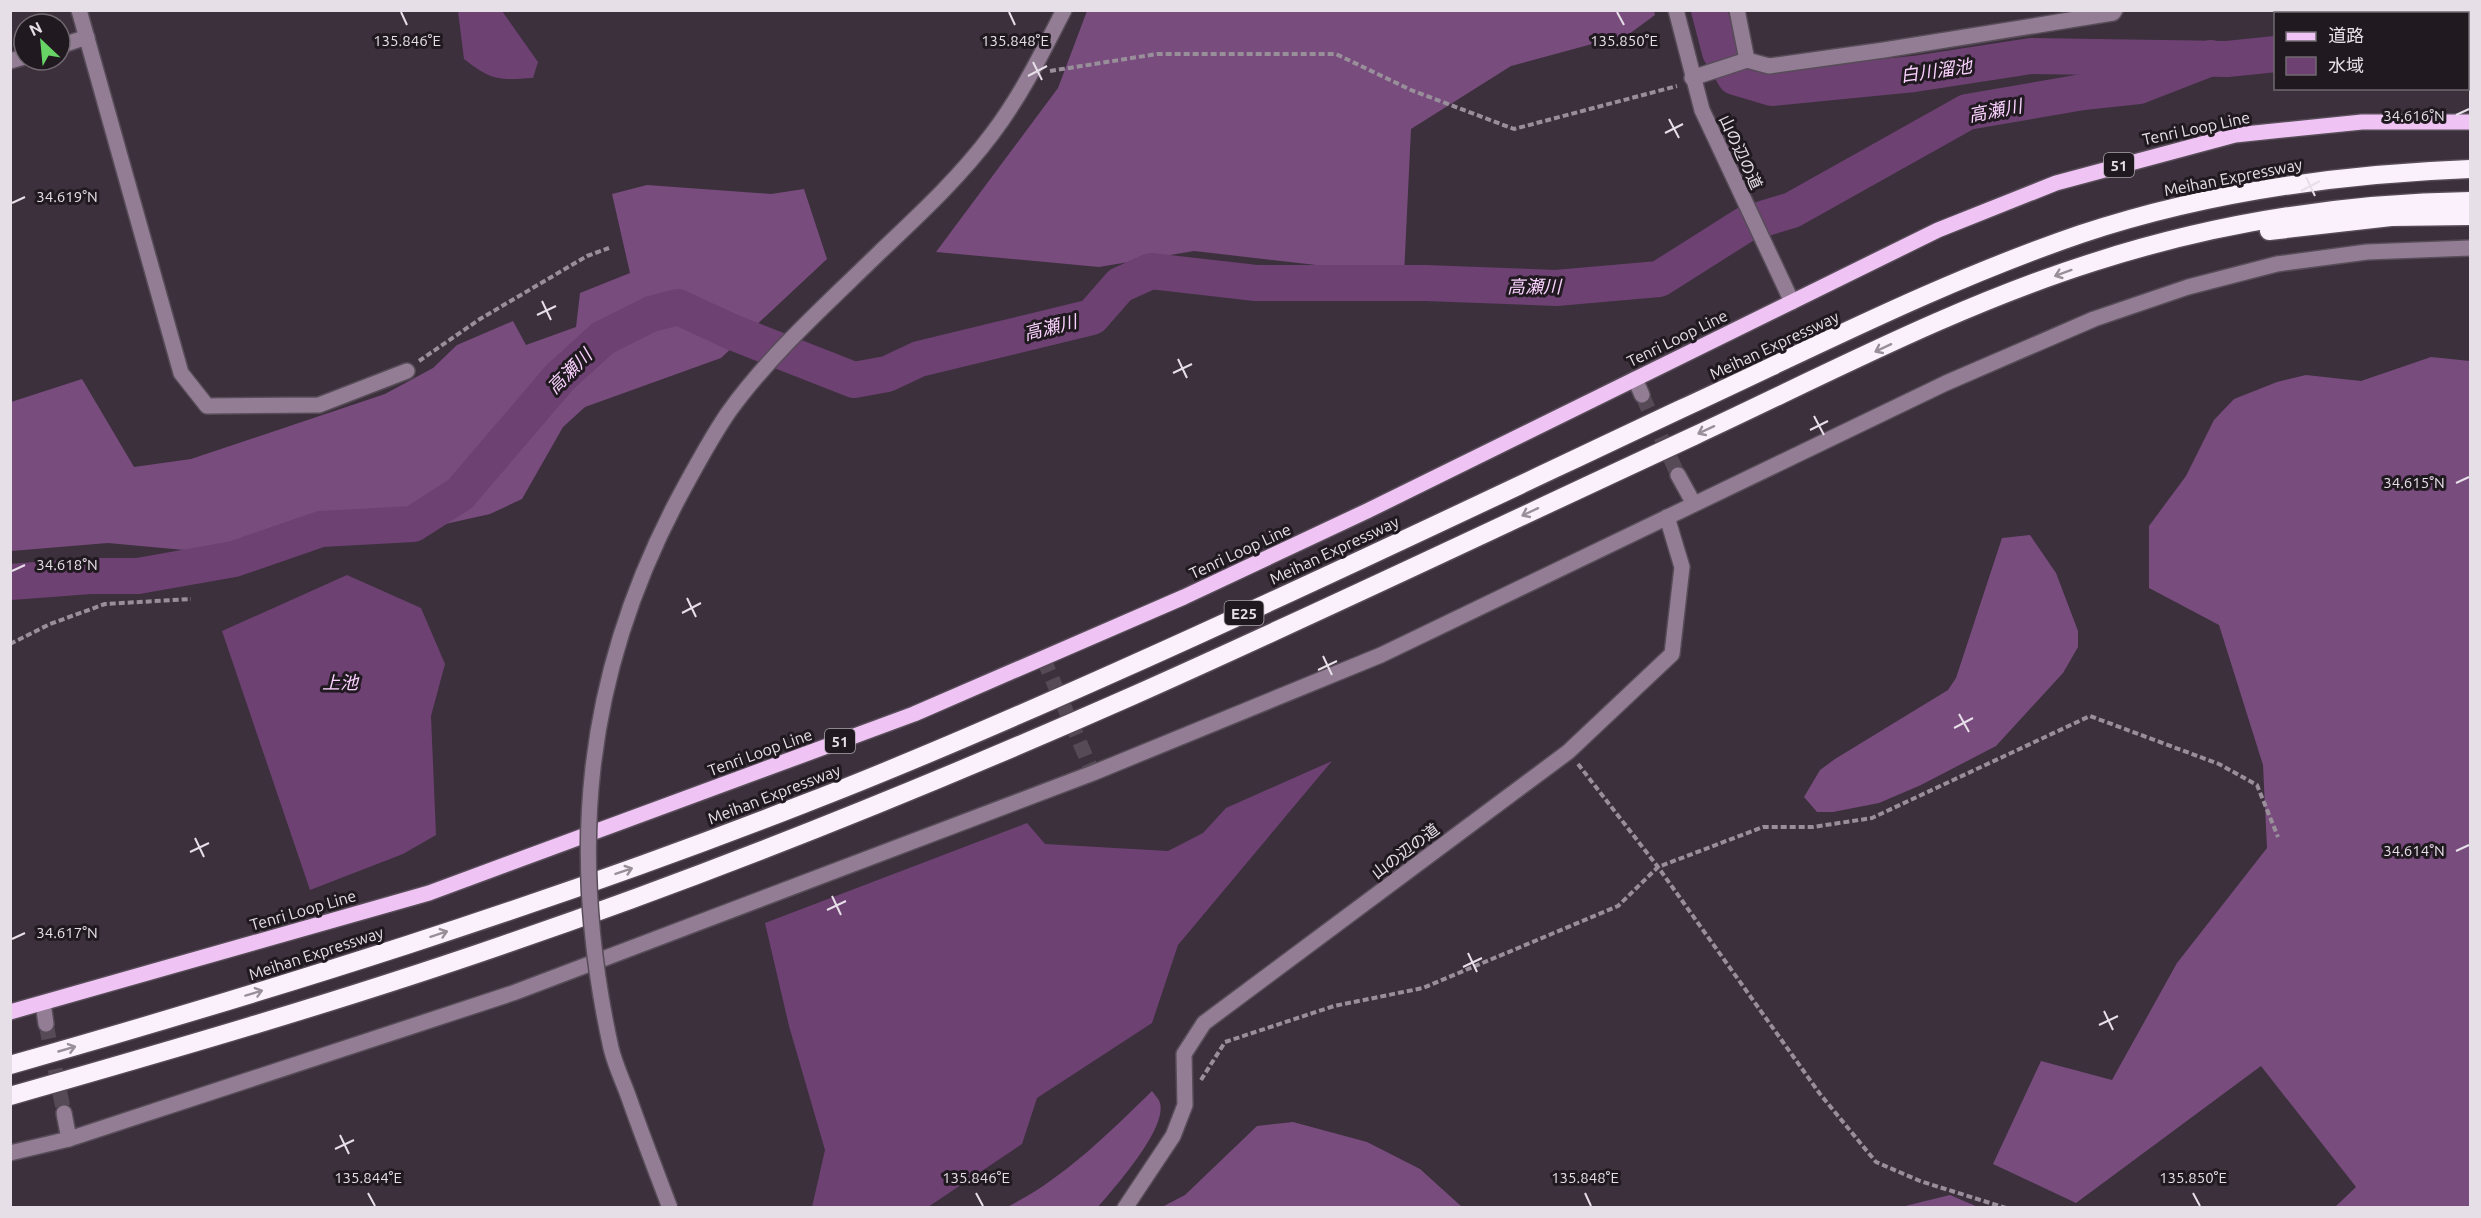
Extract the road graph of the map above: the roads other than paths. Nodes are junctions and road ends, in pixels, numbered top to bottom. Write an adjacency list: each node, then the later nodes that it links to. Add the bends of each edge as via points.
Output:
1 (79, 10): 6 (street)
2 (1064, 10): 31 (street, bridge, via 1031,74 992,135 933,201 794,337 728,414 651,550 617,642 602,704 589,803 591,929 612,1051)
3 (1676, 10): 9 (street, 山の辺の道)
4 (1737, 10): 8 (street)
5 (2115, 10): 8 (street, via 1769,66)
6 (87, 37): 7 (street); 17 (street, via 181,373 207,406 319,405)
7 (72, 42)
8 (1747, 60): 9 (street)
9 (1692, 78): 16 (street, 山の辺の道, via 1702,110)
10 (2470, 122): 16 (main road, Tenri Loop Line / 51, via 2362,122 2235,135 2148,157 2056,183 1938,230)
11 (2470, 169): 26 (highway, Meihan Expressway / E25, one-way to 11, via 192,1013 500,914 802,805 1125,668 1910,303 2081,234 2243,192 2392,172)
12 (2470, 201): 15 (highway, E25, via 2319,211 2168,240)
13 (2470, 216): 15 (highway, via 2391,217 2310,226)
14 (2470, 248): 21 (street, via 2367,252 2288,263 2177,291 2094,319 1946,383)
15 (2091, 263): 27 (highway, E25, one-way to 27, via 1924,329 1136,695 807,834 499,946)
16 (1792, 302): 18 (main road, Tenri Loop Line / 51)
17 (407, 371)
18 (1635, 379): 19 (street); 23 (main road, Tenri Loop Line / 51, via 1184,597 914,714 429,893)
19 (1642, 395)
20 (1678, 475): 21 (street)
21 (1694, 504): 22 (street)
22 (1667, 517): 29 (street, via 1381,655 1093,773 513,993); 32 (street, 山の辺の道, via 1682,567 1672,654 1568,752 1204,1023 1184,1054 1185,1105 1173,1136)
23 (43, 1003): 24 (main road, Tenri Loop Line / 51); 25 (street)
24 (10, 1012)
25 (46, 1024)
26 (10, 1065)
27 (10, 1096)
28 (64, 1113): 29 (street)
29 (69, 1140): 30 (street)
30 (10, 1153)
31 (670, 1208)
32 (1125, 1208)

